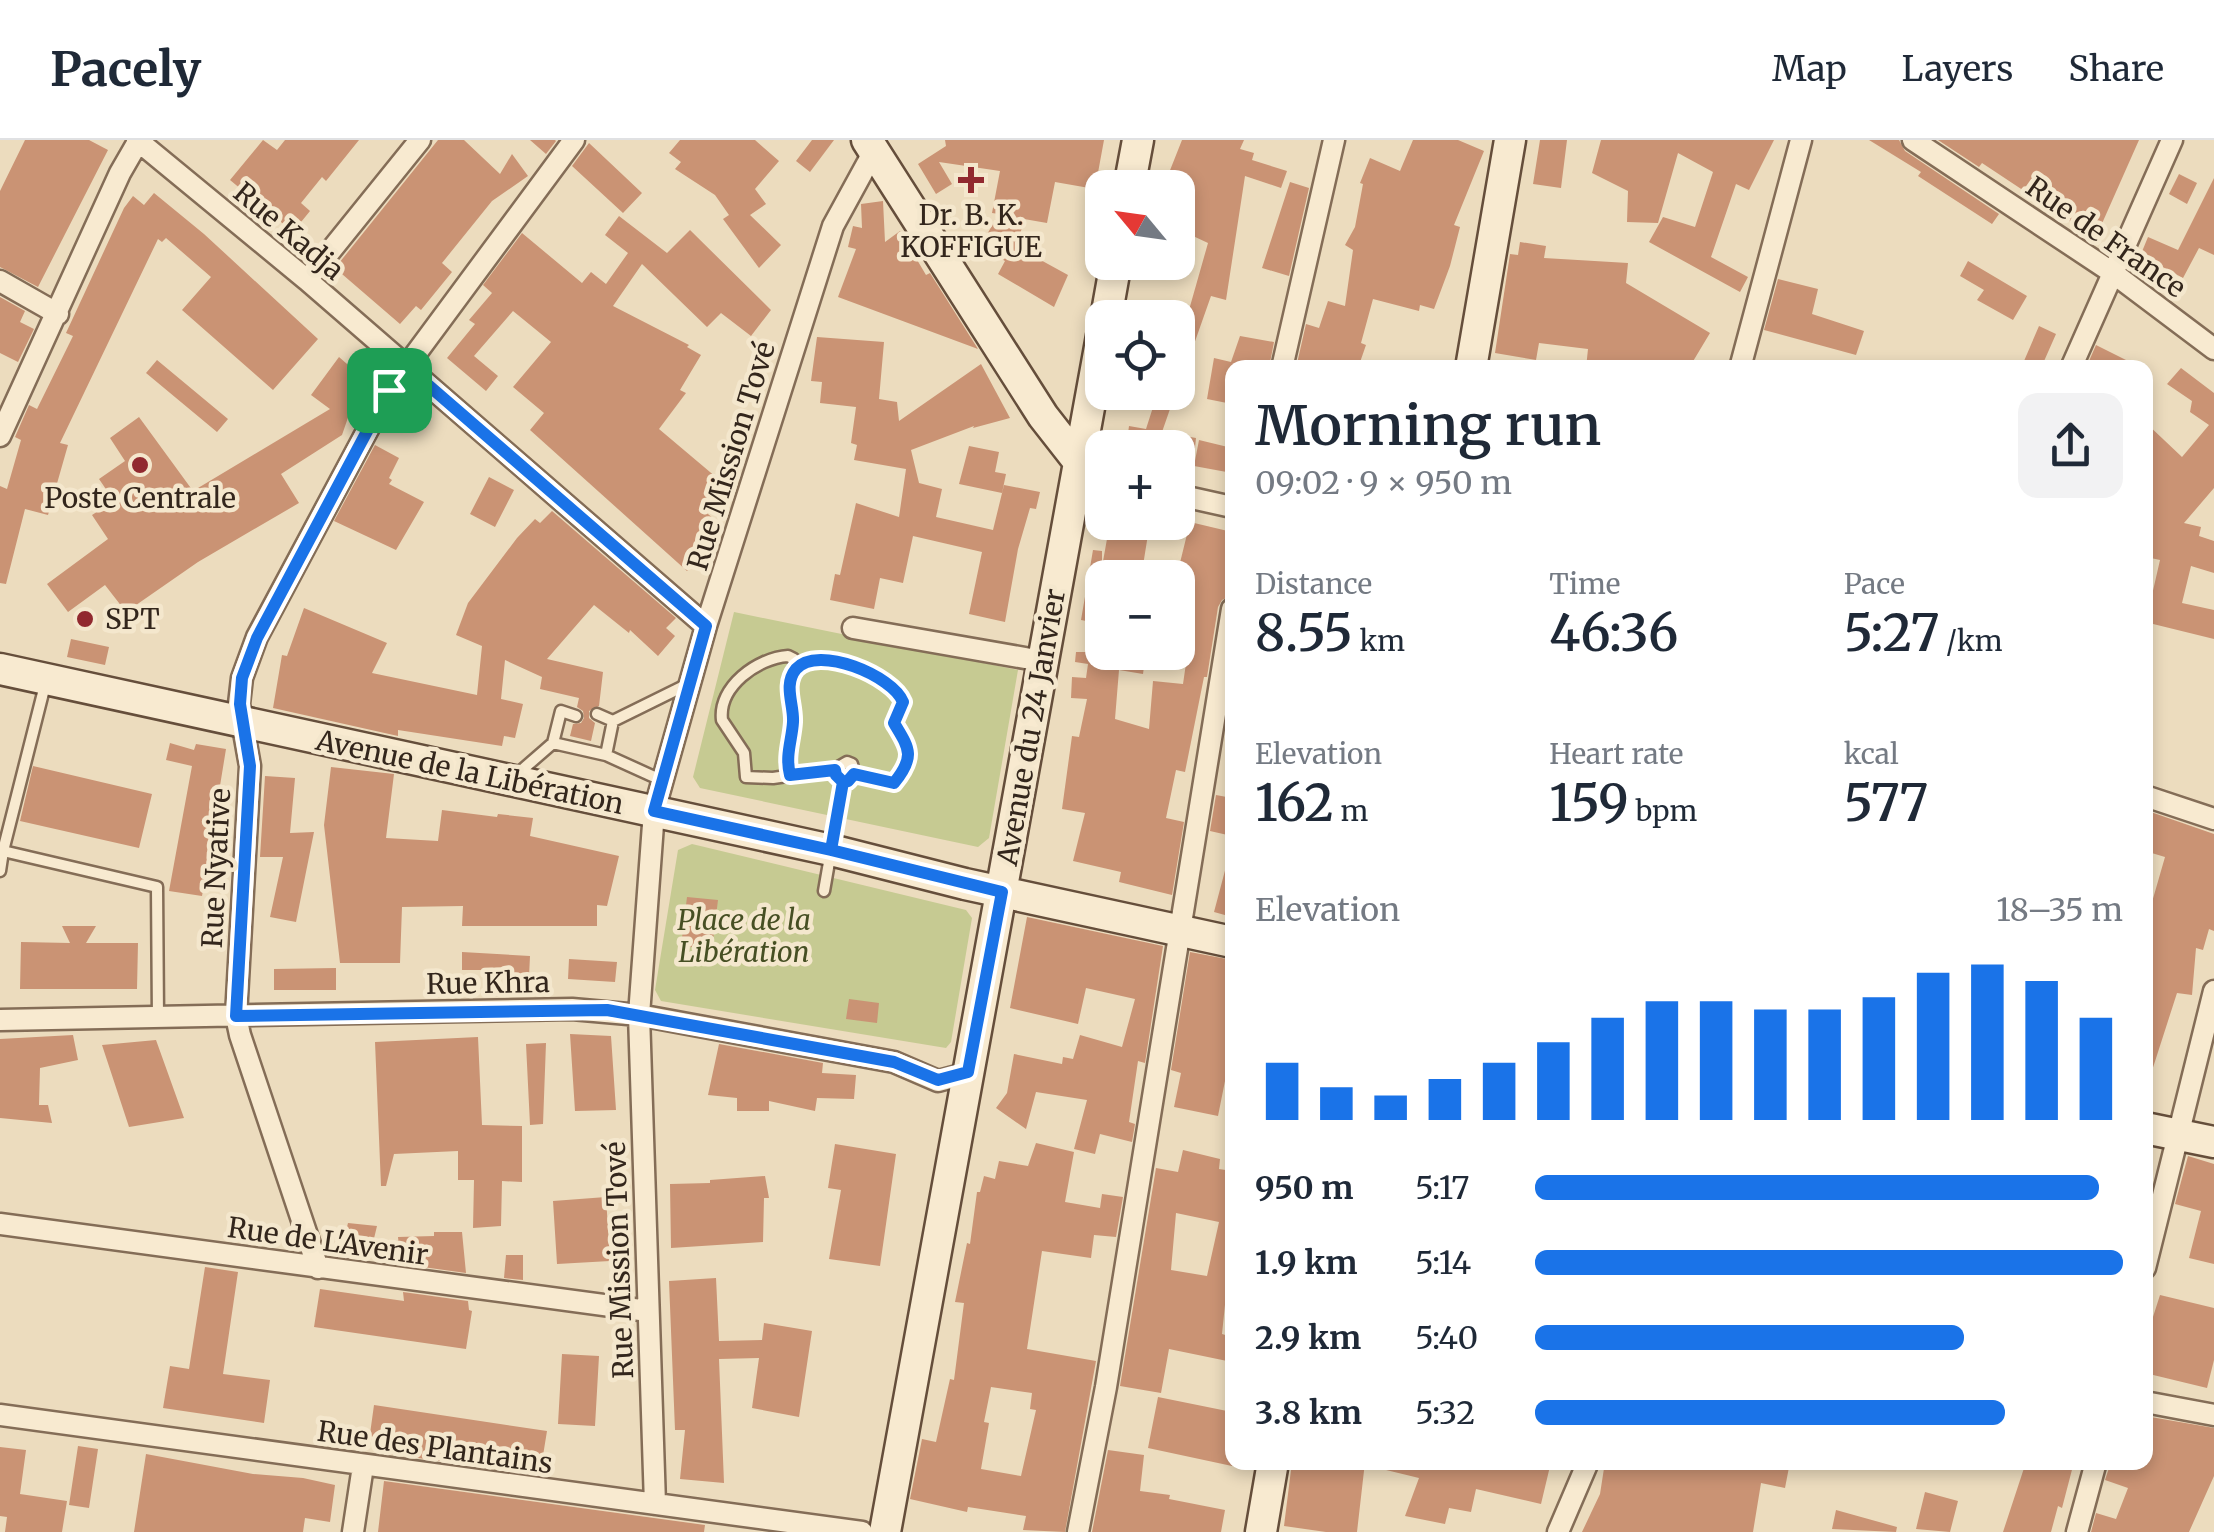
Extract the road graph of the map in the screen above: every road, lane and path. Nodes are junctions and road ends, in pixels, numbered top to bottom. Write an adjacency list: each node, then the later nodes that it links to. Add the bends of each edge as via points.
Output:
1 (138, 140): 13 (street, Rue Kadja); 15 (street)
2 (420, 140): 13 (street)
3 (574, 140): 21 (street, Rue Nyative)
4 (1138, 140): 11 (street)
5 (1334, 140): 17 (street)
6 (1510, 140): 18 (street)
7 (1801, 140): 19 (street)
8 (1913, 140): 12 (street, Rue de France)
9 (2172, 140): 12 (street)
10 (871, 146): 23 (street, via 1044,416); 27 (street, Rue Mission Tové, via 833,226)
11 (1132, 170)
12 (2113, 273): 16 (street, Rue de France); 20 (street)
13 (306, 280): 21 (street, Rue Kadja)
14 (0, 282): 15 (street)
15 (58, 314): 22 (street)
16 (2214, 349)
17 (1284, 360)
18 (1472, 360)
19 (1742, 360)
20 (2075, 360)
21 (405, 365): 27 (street, Rue Kadja); 38 (street, Rue Nyative, via 257,638 242,678)
22 (0, 436)
23 (1085, 463)
24 (1085, 493): 30 (street, Avenue du 24 Janvier)
25 (1195, 499): 26 (street)
26 (1225, 506)
27 (706, 626): 34 (street, Rue Mission Tové)
28 (853, 628): 30 (street)
29 (1225, 653): 56 (street)
30 (1042, 661): 55 (street, Avenue du 24 Janvier)
31 (0, 669): 33 (street, Avenue de la Libération)
32 (796, 669): 43 (lane, via 817,658 843,663 886,682 901,697 894,723 909,753 900,777 894,783); 44 (lane, via 789,688); 44 (lane, via 788,656 766,660 726,694 720,712 744,753 746,777)
33 (46, 679): 38 (street, Avenue de la Libération); 52 (lane)
34 (689, 684): 37 (lane); 46 (street, Rue Mission Tové)
35 (597, 714): 37 (lane)
36 (576, 716): 39 (lane, via 561,712)
37 (613, 721): 40 (lane)
38 (242, 724): 45 (street, Avenue de la Libération); 60 (street, Rue Nyative, via 250,766)
39 (553, 743): 40 (lane); 45 (lane)
40 (606, 755): 42 (lane)
41 (835, 770): 43 (lane, via 847,762); 44 (lane); 47 (lane)
42 (638, 772): 46 (lane); 49 (lane)
43 (854, 774): 47 (lane)
44 (790, 775)
45 (511, 779): 49 (street, Avenue de la Libération)
46 (661, 780): 49 (street, Rue Mission Tové)
47 (843, 782): 51 (lane)
48 (2153, 799): 50 (street)
49 (644, 808): 51 (street, Avenue de la Libération); 59 (street, Rue Mission Tové)
50 (2214, 818)
51 (831, 850): 54 (lane); 55 (street, Avenue de la Libération)
52 (3, 851): 53 (lane); 61 (lane, via 156,887)
53 (0, 871)
54 (824, 891)
55 (1002, 892): 56 (street, Avenue de la Libération); 63 (street, Avenue du 24 Janvier)
56 (1179, 932): 57 (street, Avenue de la Libération); 82 (street)
57 (1225, 941)
58 (2214, 990): 65 (street)
59 (639, 1015): 60 (street, Rue Khra, via 572,1008); 63 (street, Rue Khra, via 894,1062 938,1080); 70 (street, Rue Mission Tové)
60 (236, 1016): 61 (street, Rue Khra); 69 (street, Rue Nyative)
61 (158, 1018): 62 (street, Rue Khra)
62 (0, 1020)
63 (968, 1072): 81 (street, Avenue du 24 Janvier)
64 (2153, 1129): 65 (street)
65 (2178, 1134): 66 (street); 68 (street)
66 (2214, 1142)
67 (0, 1224): 69 (street, Rue de L'Avenir)
68 (2153, 1236)
69 (318, 1268): 70 (street, Rue de L'Avenir)
70 (648, 1311): 78 (street, Rue Mission Tové)
71 (2153, 1404): 73 (street)
72 (0, 1415): 74 (street, Rue des Plantains)
73 (2214, 1415)
74 (363, 1466): 78 (street, Rue des Plantains); 79 (street)
75 (1272, 1470): 83 (street)
76 (1585, 1470): 84 (street)
77 (2094, 1470): 85 (street)
78 (655, 1504): 80 (street, Rue des Plantains)
79 (353, 1532)
80 (862, 1532)
81 (885, 1532)
82 (1078, 1532)
83 (1261, 1532)
84 (1558, 1532)
85 (2077, 1532)

